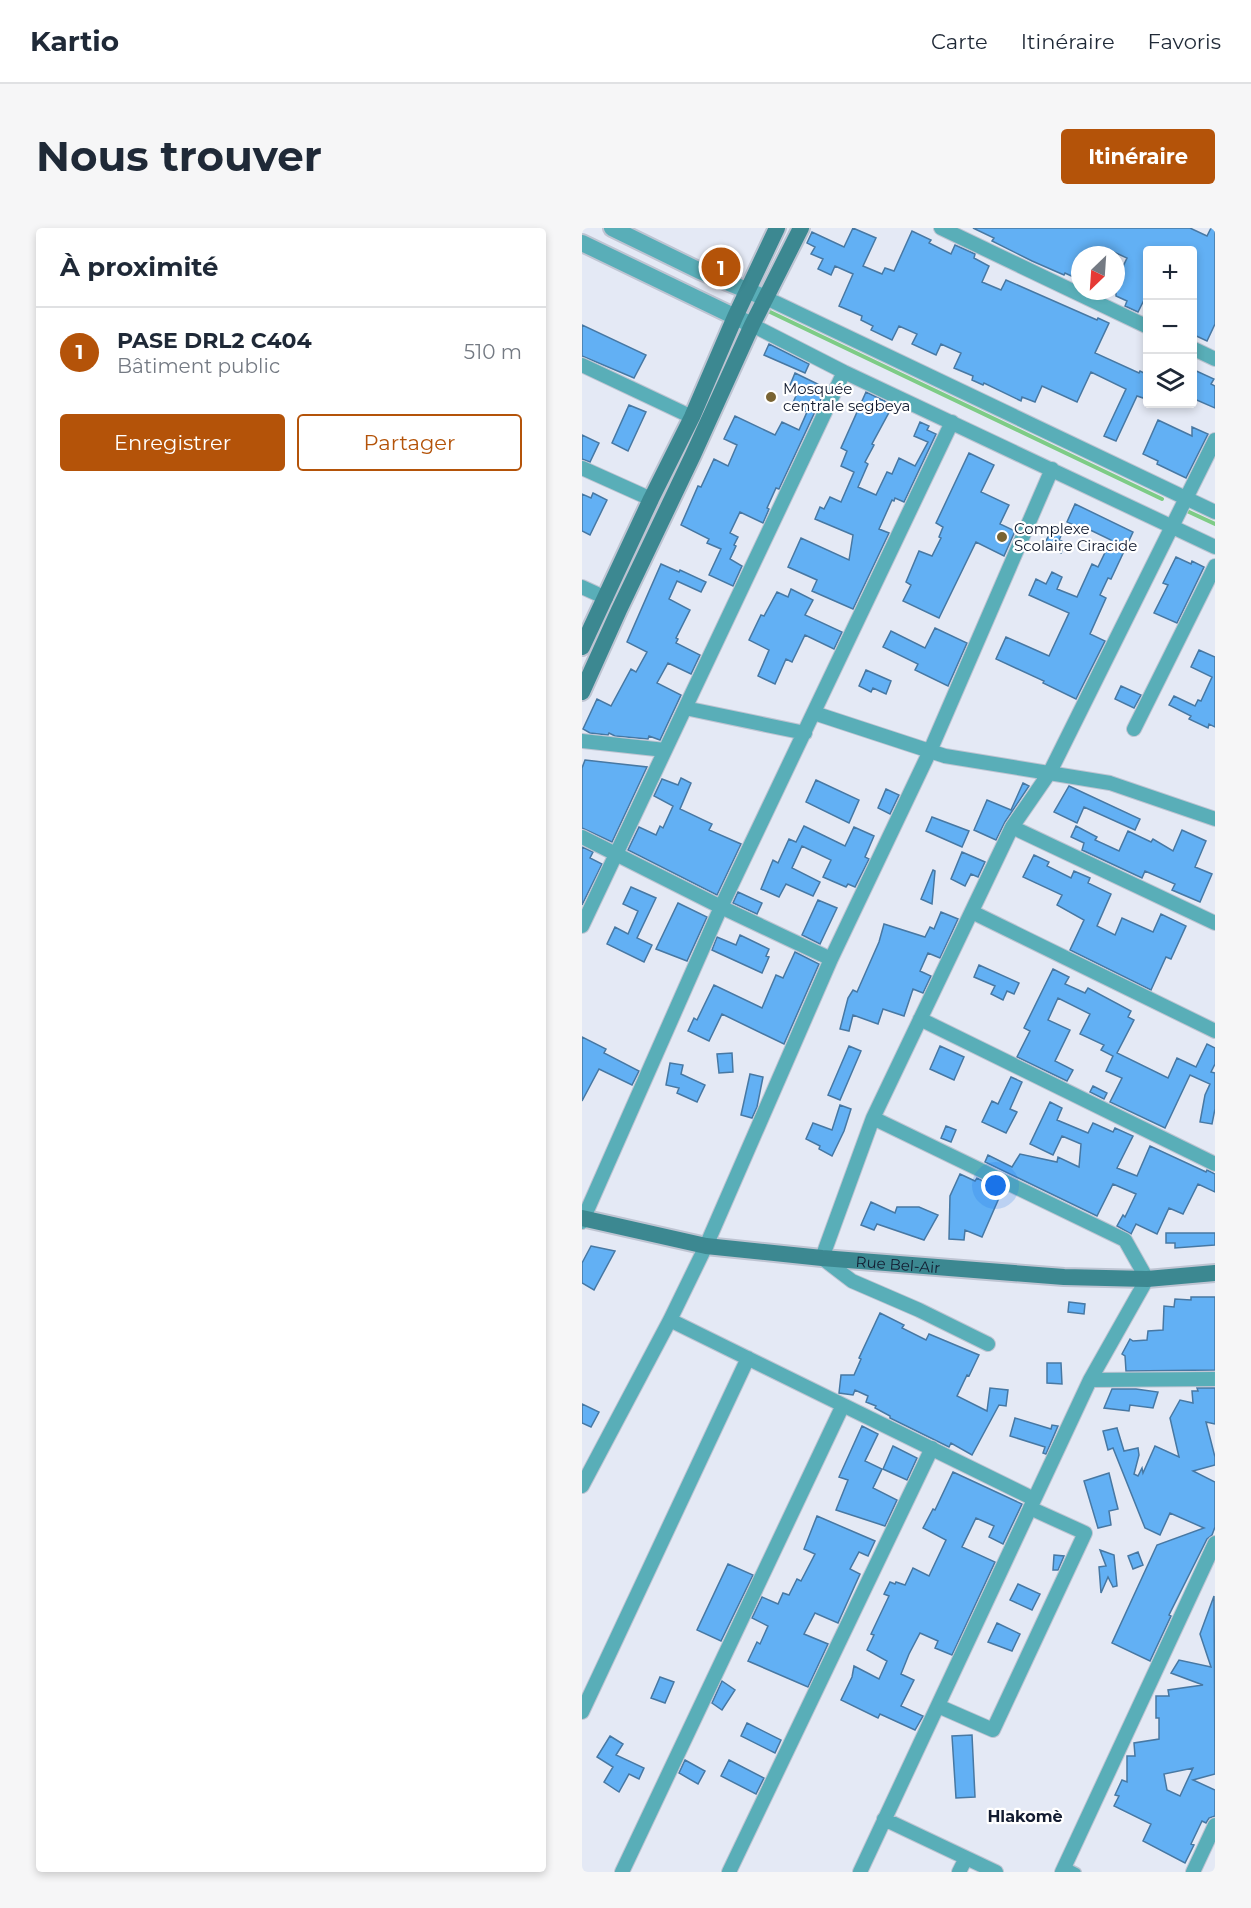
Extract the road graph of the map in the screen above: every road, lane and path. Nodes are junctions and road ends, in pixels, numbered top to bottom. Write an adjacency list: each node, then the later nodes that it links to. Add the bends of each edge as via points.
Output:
1 (612, 228): 6 (street)
2 (777, 228): 6 (main road)
3 (801, 228): 7 (main road)
4 (941, 228): 10 (street)
5 (582, 243): 8 (street)
6 (747, 291): 7 (street); 8 (main road)
7 (766, 298): 9 (main road); 21 (street)
8 (735, 317): 9 (street); 15 (main road)
9 (752, 325): 14 (street); 29 (main road)
10 (1143, 325)
11 (1197, 350): 12 (street)
12 (1215, 359)
13 (582, 365): 15 (street)
14 (844, 372): 16 (street); 30 (street)
15 (692, 417): 20 (main road)
16 (952, 422): 19 (street); 31 (street)
17 (1215, 440): 21 (street)
18 (582, 468): 20 (street)
19 (1052, 470): 23 (street); 36 (street)
20 (651, 499): 27 (main road)
21 (1186, 499): 22 (street); 23 (street)
22 (1215, 512)
23 (1172, 527): 24 (street); 37 (street)
24 (1215, 547)
25 (1215, 566): 32 (street)
26 (582, 587): 27 (street)
27 (606, 598): 28 (main road)
28 (582, 647)
29 (582, 692)
30 (685, 708): 33 (street); 35 (street)
31 (814, 713): 33 (street); 36 (street)
32 (1134, 729)
33 (805, 733): 42 (street)
34 (582, 741): 35 (street)
35 (665, 750): 41 (street)
36 (930, 751): 37 (street); 46 (street)
37 (1050, 772): 38 (street, via 1110,783); 39 (street)
38 (1215, 819)
39 (1012, 827): 43 (street); 44 (street)
40 (582, 837): 41 (street)
41 (616, 854): 42 (street); 45 (street)
42 (722, 907): 46 (street); 51 (street)
43 (972, 912): 47 (street); 48 (street)
44 (1215, 924)
45 (582, 927)
46 (831, 959): 52 (street)
47 (920, 1019): 49 (street); 50 (street)
48 (1215, 1031)
49 (873, 1118): 53 (street); 55 (street, via 1125,1240)
50 (1215, 1164)
51 (583, 1220): 52 (main road, Rue Bel-Air)
52 (706, 1245): 53 (main road, Rue Bel-Air); 56 (street)
53 (822, 1258): 55 (main road, Rue Bel-Air); 57 (street, via 852,1281)
54 (1215, 1273): 55 (main road, Rue Bel-Air)
55 (1147, 1280): 60 (street)
56 (670, 1320): 58 (street); 63 (street)
57 (988, 1344)
58 (748, 1358): 61 (street); 67 (street)
59 (1215, 1378): 60 (street)
60 (1090, 1380): 64 (street)
61 (843, 1405): 62 (street); 72 (street)
62 (932, 1448): 64 (street); 73 (street)
63 (582, 1486)
64 (1032, 1503): 66 (street); 66 (street, via 1084,1533 1022,1668 993,1730)
65 (1215, 1543): 71 (street)
66 (938, 1706): 68 (street)
67 (582, 1712)
68 (884, 1819): 70 (street); 74 (street)
69 (1215, 1825): 77 (street)
70 (966, 1858): 75 (street); 76 (street)
71 (1068, 1870)
72 (622, 1872)
73 (729, 1872)
74 (860, 1872)
75 (959, 1872)
76 (996, 1872)
77 (1193, 1872)

